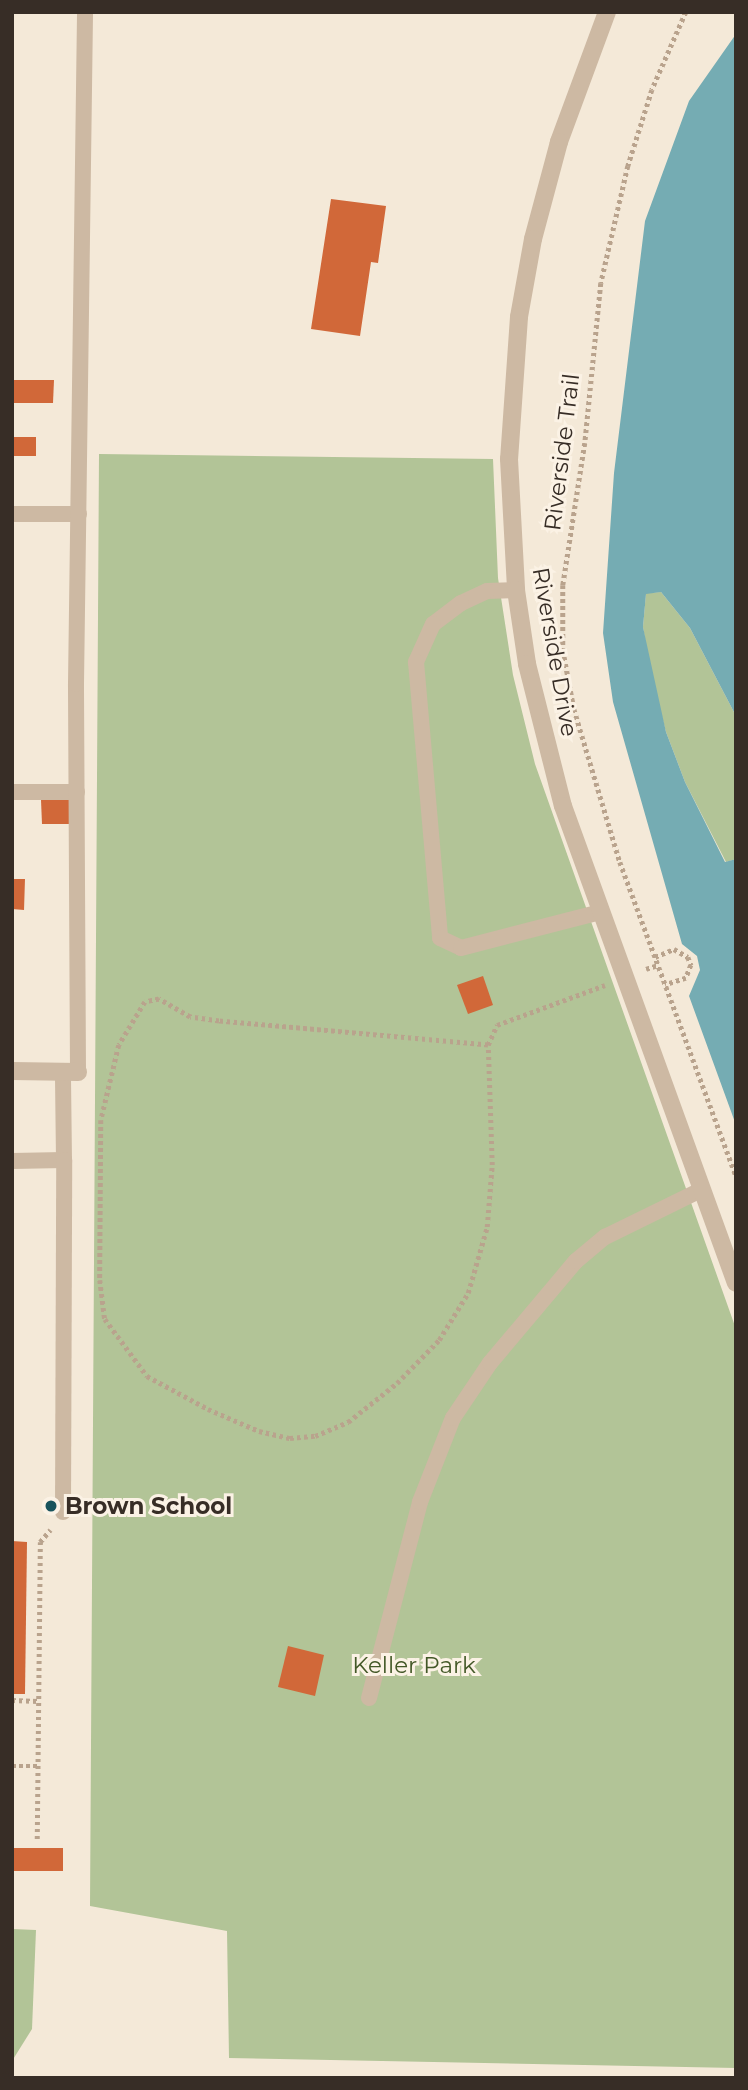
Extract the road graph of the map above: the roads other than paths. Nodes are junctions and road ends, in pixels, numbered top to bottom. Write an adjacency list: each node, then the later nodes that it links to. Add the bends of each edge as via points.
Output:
1 (85, 12): 4 (lane)
2 (607, 12): 5 (street, Riverside Drive, via 559,142 533,239 519,317 509,458)
3 (12, 514): 4 (lane)
4 (79, 514): 7 (lane)
5 (516, 590): 8 (street, Riverside Drive, via 542,732); 8 (lane, via 487,591 461,603 433,624 416,662 440,938 461,948)
6 (12, 792): 7 (lane)
7 (77, 792): 10 (lane)
8 (600, 912): 13 (street, Riverside Drive)
9 (12, 1071): 10 (street)
10 (71, 1072): 11 (lane)
11 (64, 1160): 12 (lane); 15 (lane)
12 (12, 1161)
13 (701, 1190): 14 (street, Riverside Drive); 16 (lane, via 605,1237 576,1261 491,1363 453,1418 420,1502)
14 (736, 1283)
15 (63, 1512)
16 (369, 1698)

